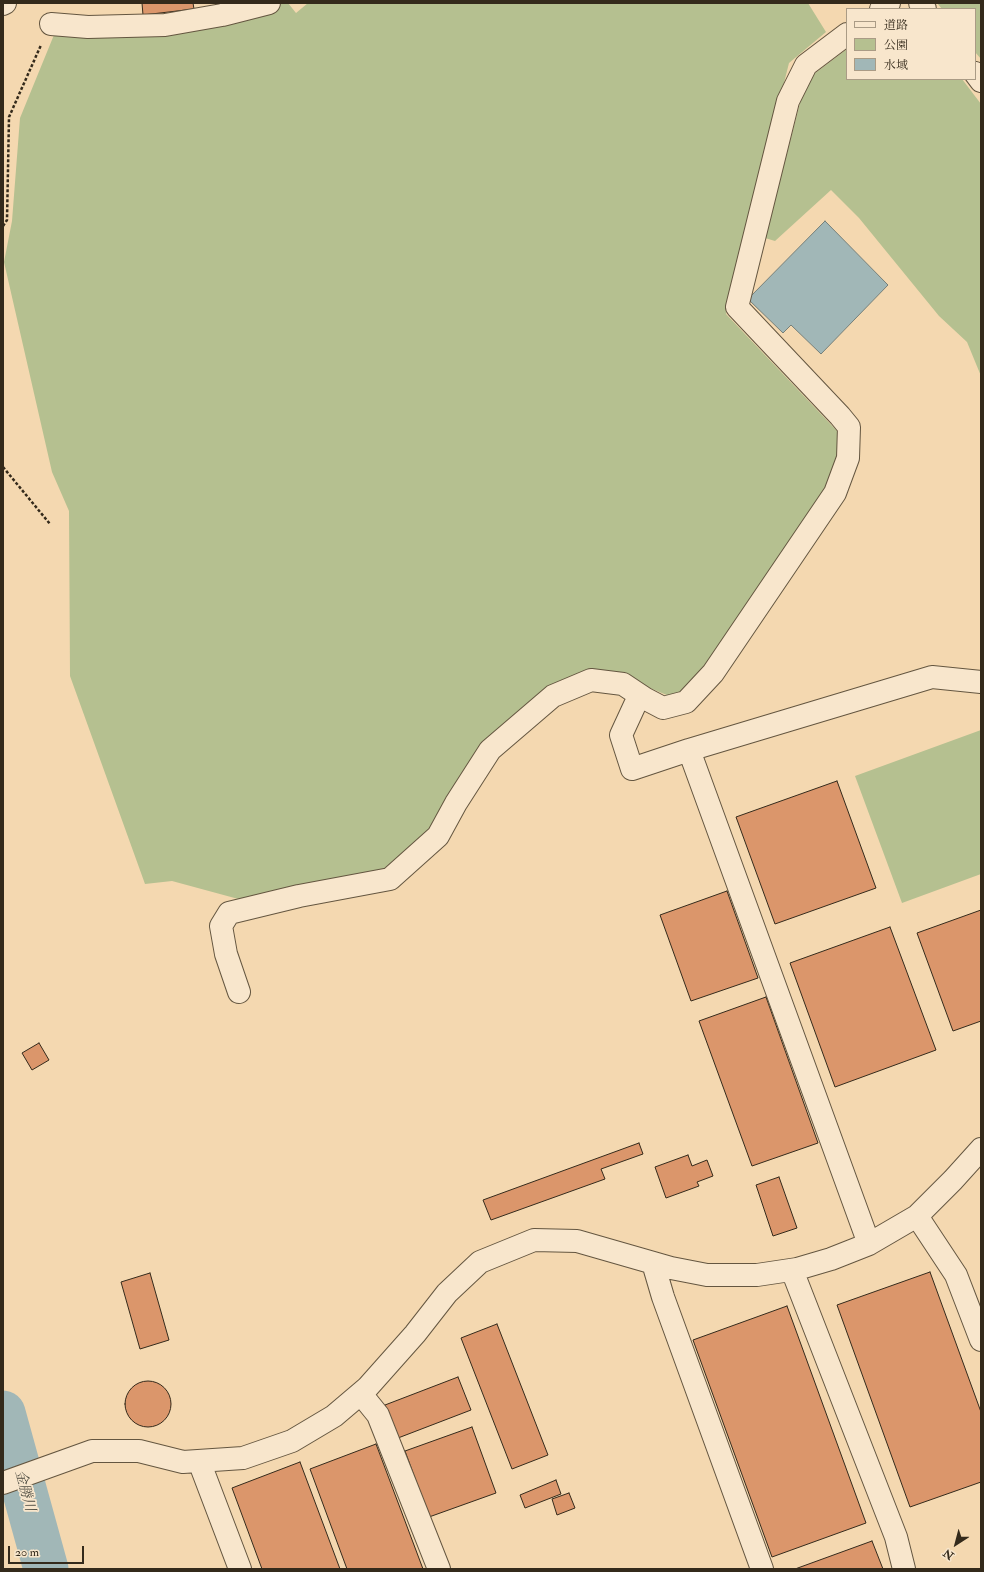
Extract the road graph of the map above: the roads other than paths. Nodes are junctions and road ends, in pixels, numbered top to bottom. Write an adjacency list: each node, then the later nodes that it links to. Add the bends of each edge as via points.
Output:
1 (269, 3): 2 (street, via 222,15 165,25 88,27)
2 (51, 24)
3 (846, 35): 5 (street, via 806,65 788,101 737,307 849,427 848,458 835,493 713,673 686,702 663,708)
4 (981, 682): 6 (street, via 932,677)
5 (639, 696): 6 (street, via 621,735 632,769); 7 (street, via 623,684 592,680 553,696 490,750 438,836 390,879 299,896 229,913 221,926 226,954)
6 (690, 750): 10 (street)
7 (239, 992)
8 (981, 1149): 9 (street)
9 (917, 1216): 10 (street); 13 (street, via 956,1275)
10 (869, 1244): 12 (street, via 831,1259)
11 (653, 1263): 12 (street, via 707,1275 757,1275); 14 (street, via 577,1241 534,1240 480,1262 447,1293 415,1334); 19 (street)
12 (792, 1270): 20 (street, via 896,1537)
13 (981, 1340)
14 (361, 1394): 15 (street, via 334,1416 292,1441 243,1458); 18 (street, via 378,1415)
15 (199, 1460): 16 (street, via 183,1462 139,1451 92,1451); 17 (street)
16 (3, 1483)
17 (240, 1569)
18 (439, 1569)
19 (762, 1569)
20 (904, 1569)

